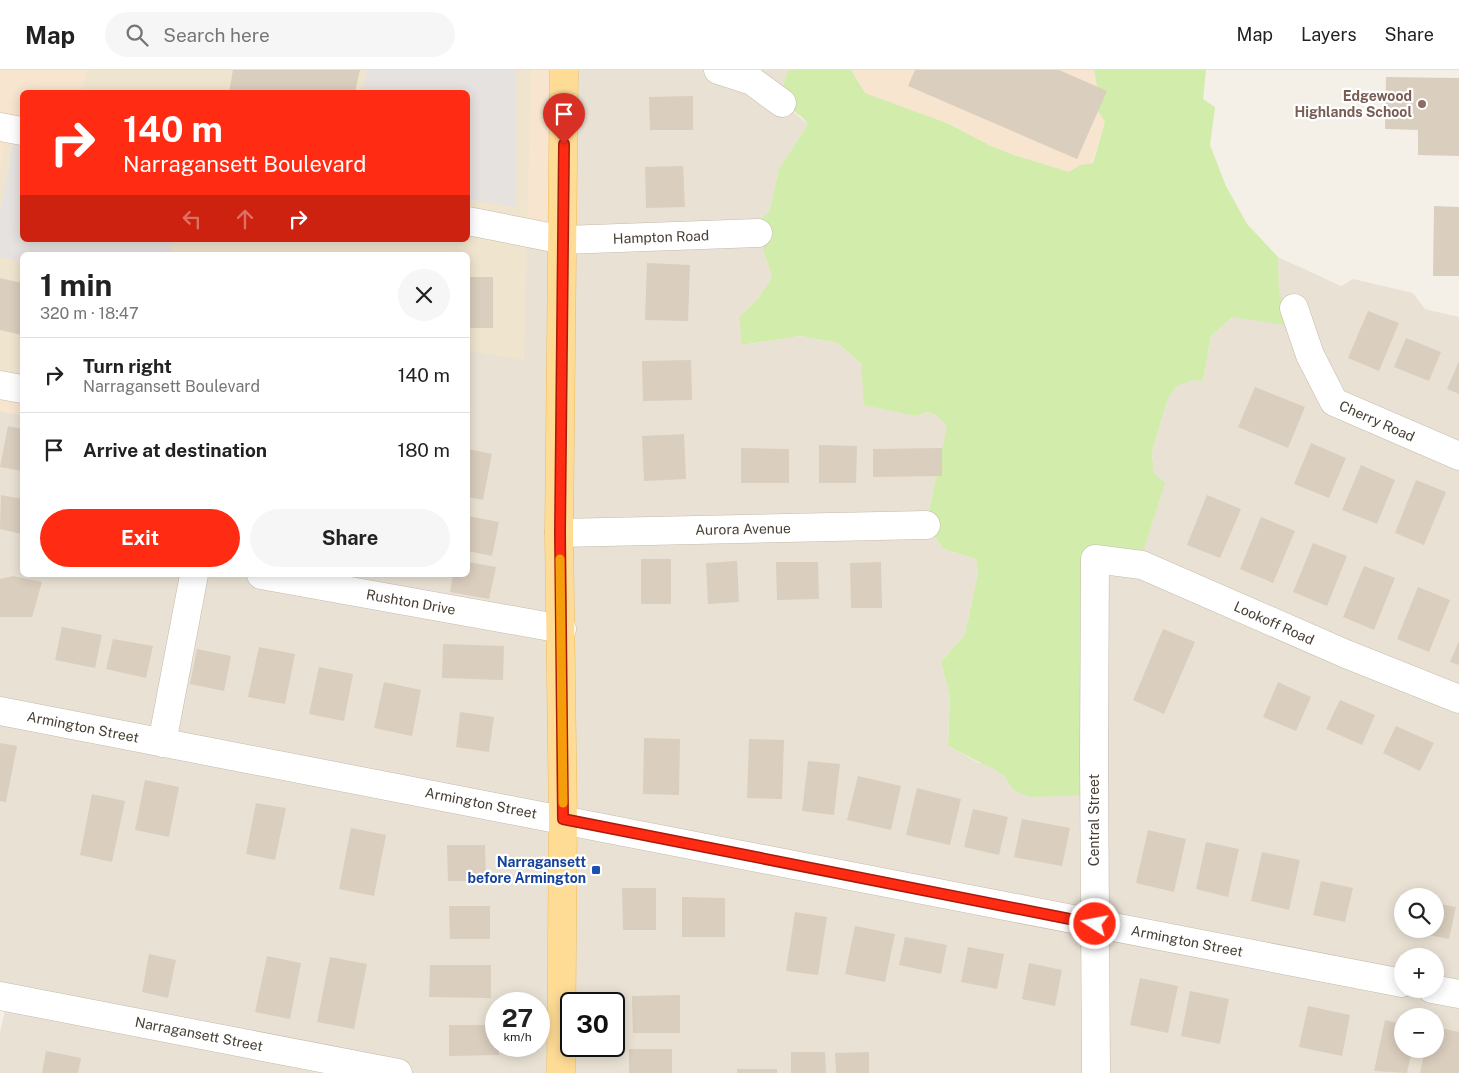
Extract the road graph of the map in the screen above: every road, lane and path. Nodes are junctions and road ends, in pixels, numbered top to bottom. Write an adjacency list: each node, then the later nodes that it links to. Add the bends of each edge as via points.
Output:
1 (564, 70): 8 (main road)
2 (718, 70): 3 (street, via 752,81)
3 (782, 103)
4 (0, 126): 5 (street)
5 (20, 131)
6 (470, 221): 8 (street, Hampton Road)
7 (758, 234): 8 (street, Hampton Road)
8 (564, 240): 14 (main road)
9 (1294, 308): 12 (street, Cherry Road, via 1310,355 1334,402)
10 (0, 385): 11 (street)
11 (20, 389)
12 (1459, 456)
13 (926, 525): 14 (street, Aurora Avenue)
14 (560, 533): 18 (main road)
15 (1095, 567): 19 (street, Lookoff Road, via 1096,559 1142,565 1346,654); 23 (street, Central Street)
16 (194, 577): 21 (street)
17 (272, 577): 18 (street, Rushton Drive)
18 (562, 629): 22 (main road)
19 (1459, 698)
20 (0, 711): 21 (street, Armington Street)
21 (162, 743): 22 (street, Armington Street)
22 (563, 819): 23 (street, Armington Street); 29 (main road)
23 (1095, 924): 24 (street, Armington Street); 30 (street, Central Street)
24 (1394, 981)
25 (1444, 991): 26 (street)
26 (1459, 994)
27 (0, 996): 28 (street, Narragansett Street)
28 (398, 1073)
29 (561, 1073)
30 (1096, 1073)

